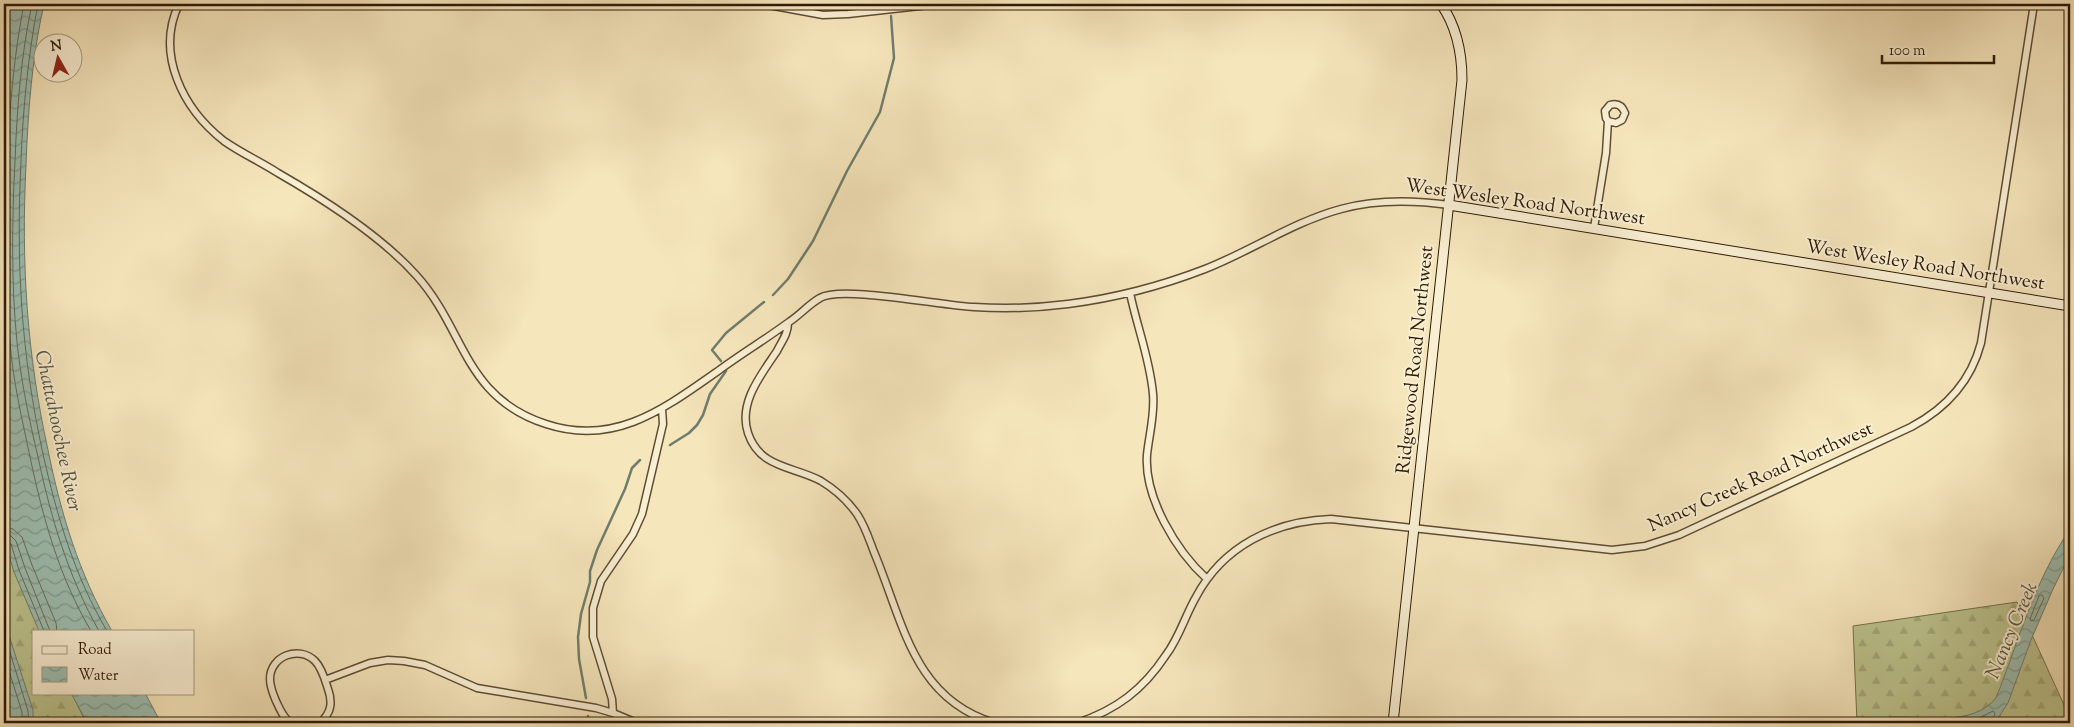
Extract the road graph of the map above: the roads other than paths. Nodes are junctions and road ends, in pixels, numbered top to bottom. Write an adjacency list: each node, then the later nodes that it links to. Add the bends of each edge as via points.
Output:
1 (180, 4): 13 (street, West Wesley Road Northwest, via 172,21 171,62 180,86 198,114 228,144 314,194 394,253 431,293 479,378 495,395 513,409 549,426 587,431 643,419)
2 (763, 4): 3 (street, via 823,15)
3 (938, 4)
4 (1442, 4): 7 (street, Ridgewood Road Northwest, via 1453,26 1462,61)
5 (2034, 4): 9 (street, Nancy Creek Road Northwest)
6 (1608, 121): 8 (street)
7 (1449, 205): 8 (street, West Wesley Road Northwest); 10 (street, West Wesley Road Northwest, via 1394,201 1341,209 1289,229 1205,269); 14 (street, Ridgewood Road Northwest)
8 (1594, 228): 9 (street, West Wesley Road Northwest)
9 (1989, 292): 11 (street, West Wesley Road Northwest); 14 (street, Nancy Creek Road Northwest, via 1981,343 1974,363 1957,391 1936,412 1910,428 1679,535 1645,546 1612,550)
10 (1130, 293): 12 (street, West Wesley Road Northwest, via 1069,304 1002,308 951,306 836,292 818,298); 15 (street, via 1146,352 1153,394 1147,456 1150,491 1173,537)
11 (2070, 306)
12 (788, 323): 13 (street, West Wesley Road Northwest); 21 (street, via 786,336 747,403 746,425 751,440 766,458 785,469 820,481 847,500 864,527 912,651 922,668 959,708)
13 (662, 409): 17 (street, via 663,424 642,514 633,534 602,581 593,608 593,637 612,699)
14 (1413, 528): 15 (street, Nancy Creek Road Northwest, via 1331,519 1291,523 1245,543 1225,558); 23 (street, Ridgewood Road Northwest)
15 (1207, 579): 22 (street, Nancy Creek Road Northwest, via 1176,639 1154,671 1120,705)
16 (325, 680): 17 (street, via 370,663 404,661 425,665 477,688); 18 (street, via 315,660 306,655 287,654 278,660 272,668 271,688 283,716); 19 (street, via 331,705)
17 (613, 713): 20 (street)
18 (290, 723)
19 (320, 723)
20 (637, 723)
21 (995, 723)
22 (1077, 723)
23 (1393, 723)

